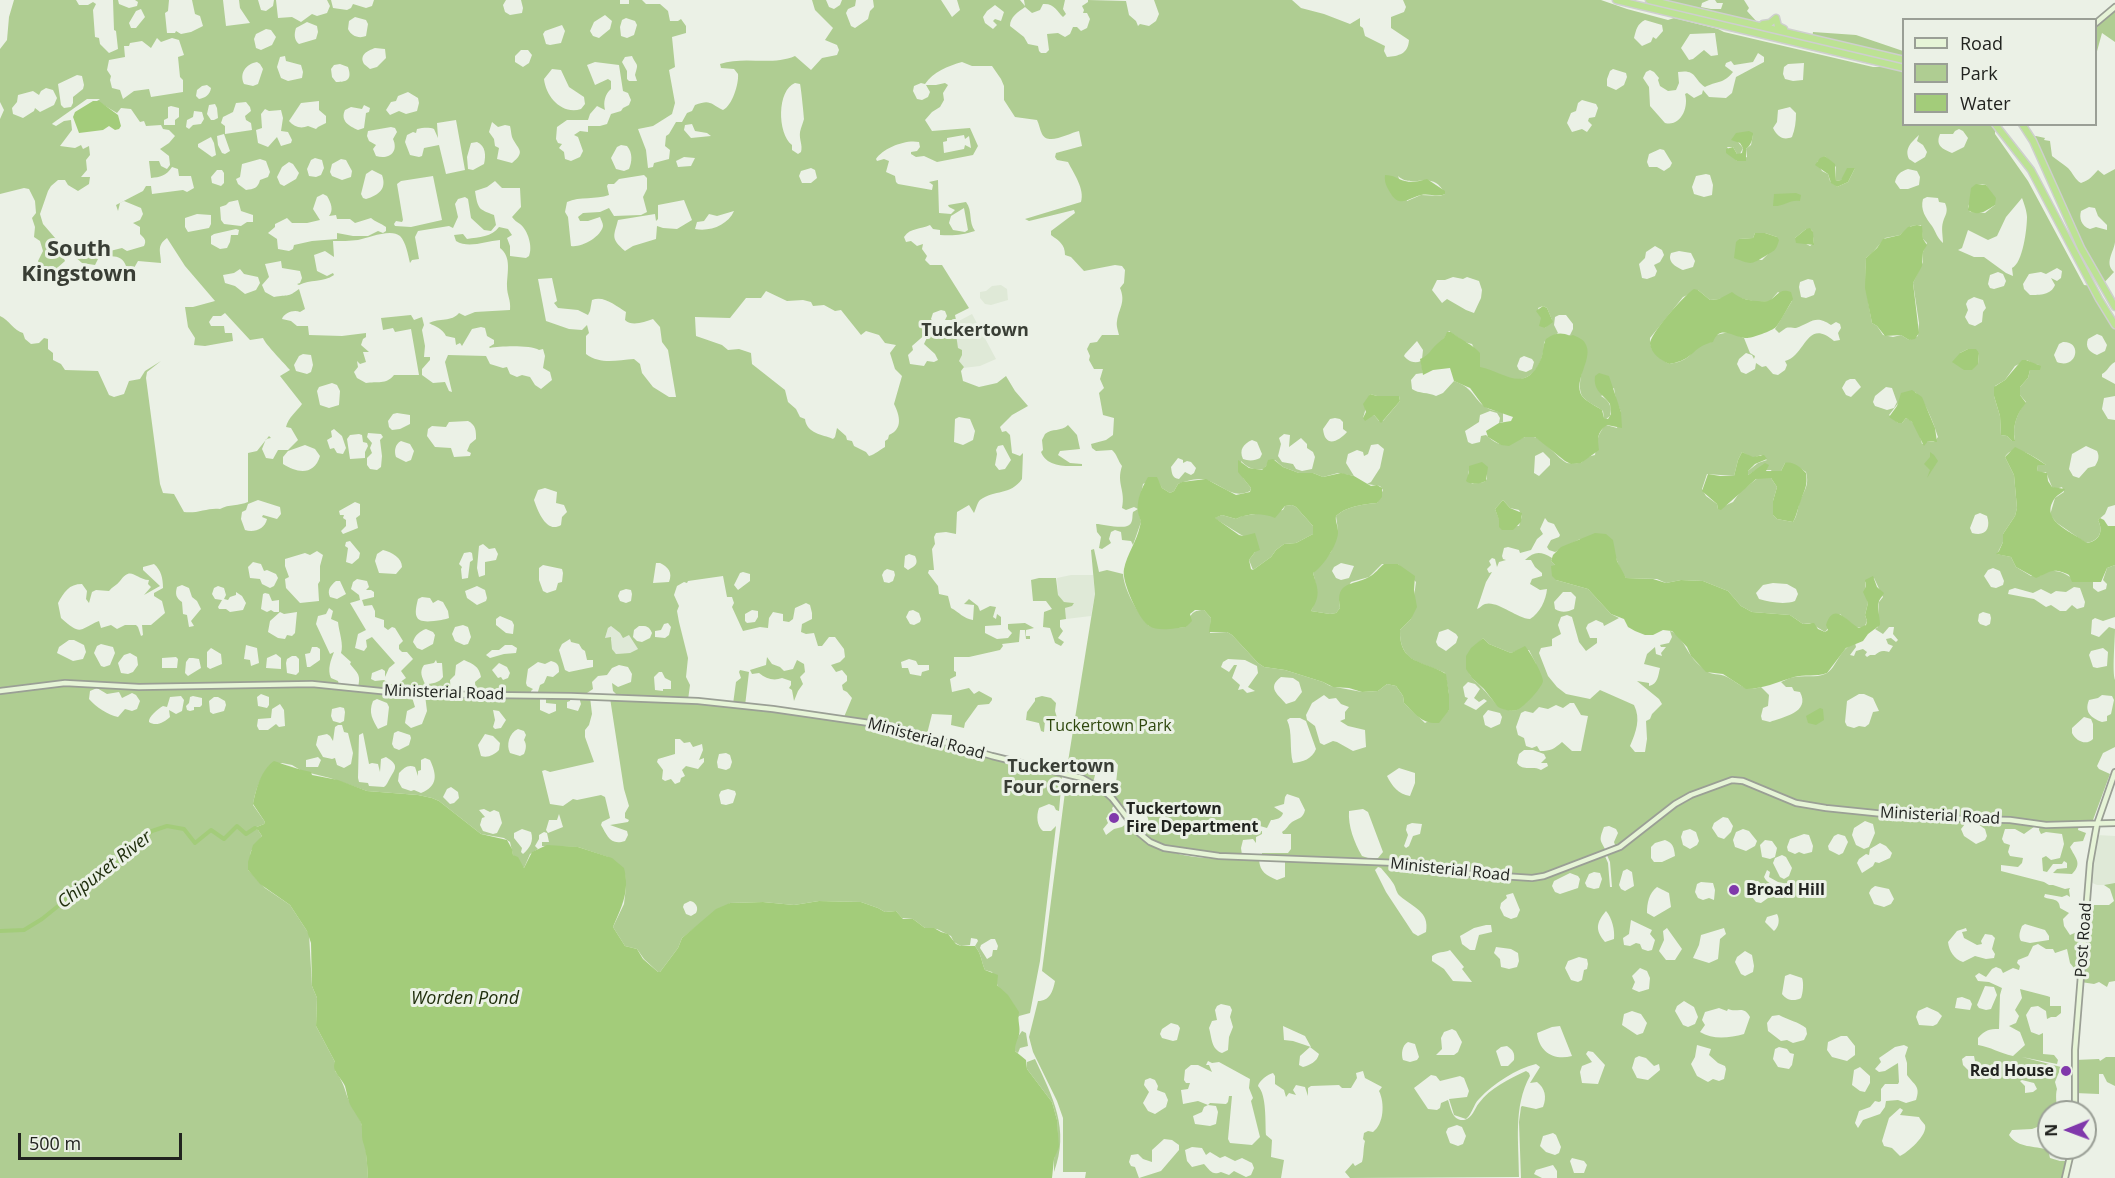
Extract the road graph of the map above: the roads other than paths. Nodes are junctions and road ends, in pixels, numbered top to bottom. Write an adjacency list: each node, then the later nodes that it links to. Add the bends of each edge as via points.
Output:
1 (1616, 0): 8 (highway)
2 (1652, 0): 4 (highway)
3 (2115, 7): 5 (main road)
4 (1692, 10): 6 (highway); 6 (highway, via 1762,24 1776,18 1778,26)
5 (2097, 22)
6 (1810, 37): 7 (highway)
7 (1840, 44): 8 (highway); 9 (highway)
8 (1838, 52): 10 (highway)
9 (1902, 60)
10 (1902, 68)
11 (1997, 126): 14 (highway)
12 (2023, 126): 13 (highway)
13 (2042, 159): 14 (highway, via 2040,170); 16 (highway)
14 (2028, 165): 15 (highway)
15 (2042, 190): 16 (highway, via 2039,180 2044,177); 18 (highway)
16 (2056, 191): 17 (highway, via 2089,264)
17 (2115, 307)
18 (2115, 325)
19 (0, 691): 22 (main road, Ministerial Road, via 71,683 139,687 312,684 410,694 698,701 773,709 890,726 1082,778 1109,795 1139,833 1164,848 1219,856 1421,864 1452,872 1504,876 1544,876 1606,852 1626,842 1678,801 1732,780 1787,800 1826,808 1923,818)
20 (2115, 772): 22 (main road, Post Road)
21 (2115, 823): 22 (main road, Ministerial Road)
22 (2097, 824): 23 (main road, Post Road, via 2088,879)
23 (2075, 1100)
24 (2069, 1160): 25 (main road)
25 (2065, 1178)

